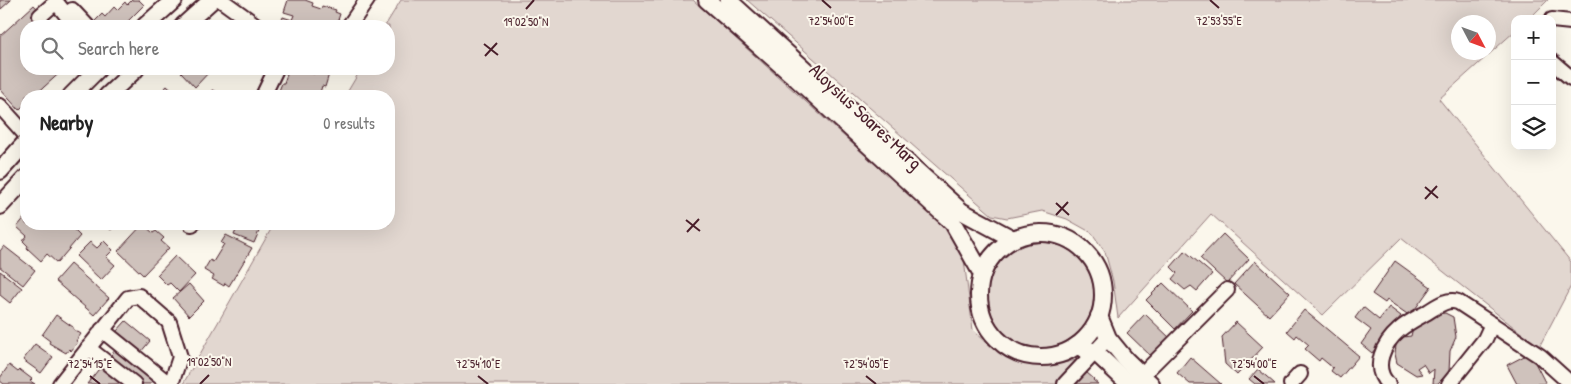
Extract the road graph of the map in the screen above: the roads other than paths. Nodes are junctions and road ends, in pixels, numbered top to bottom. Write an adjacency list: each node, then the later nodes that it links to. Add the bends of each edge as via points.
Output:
1 (63, 0): 11 (street)
2 (212, 0): 14 (main road)
3 (221, 0): 15 (street)
4 (367, 0): 16 (street)
5 (707, 0): 9 (main road, Aloysius Soares Marg)
6 (728, 0): 9 (main road, Aloysius Soares Marg)
7 (171, 3): 12 (main road); 13 (main road)
8 (40, 16): 10 (street, via 56,2)
9 (738, 19): 20 (main road, Aloysius Soares Marg)
10 (70, 20)
11 (81, 20)
12 (152, 20)
13 (180, 20)
14 (189, 20)
15 (249, 20)
16 (353, 20)
17 (1556, 20): 18 (street)
18 (1571, 22)
19 (1556, 65): 24 (street)
20 (801, 74): 36 (main road, Aloysius Soares Marg, via 961,211); 37 (main road, Aloysius Soares Marg, via 953,223)
21 (92, 75): 25 (main road)
22 (130, 75): 26 (main road)
23 (273, 75): 27 (street)
24 (1571, 78)
25 (77, 90)
26 (113, 90)
27 (266, 90)
28 (0, 96): 30 (street)
29 (0, 106): 31 (street)
30 (20, 118)
31 (20, 128)
32 (20, 149): 33 (main road)
33 (0, 171)
34 (20, 184): 35 (main road)
35 (0, 206)
36 (1013, 239): 37 (main road, via 989,260); 39 (main road, via 1033,233 1054,234 1074,241 1090,255 1100,274 1103,295)
37 (982, 274): 44 (main road, via 978,293 981,312 989,330 1003,344 1020,353 1039,357 1058,354)
38 (1227, 290): 49 (street)
39 (1099, 316): 42 (main road); 44 (main road, via 1090,333)
40 (1492, 324): 53 (street, via 1458,302 1451,300 1440,304 1392,337 1381,356 1379,368 1381,377); 54 (street); 55 (street, via 1540,356)
41 (102, 330): 43 (street); 45 (street); 48 (street, via 128,298 139,296 169,322 180,357)
42 (1108, 338): 46 (street); 49 (main road)
43 (118, 343): 47 (street); 48 (street)
44 (1076, 346): 46 (main road)
45 (88, 348): 47 (street); 50 (street)
46 (1095, 352): 49 (main road); 52 (street)
47 (105, 361): 51 (street)
48 (164, 382)
49 (1139, 382)
50 (60, 384)
51 (134, 384)
52 (1065, 384)
53 (1388, 384)
54 (1449, 384)
55 (1571, 384)

